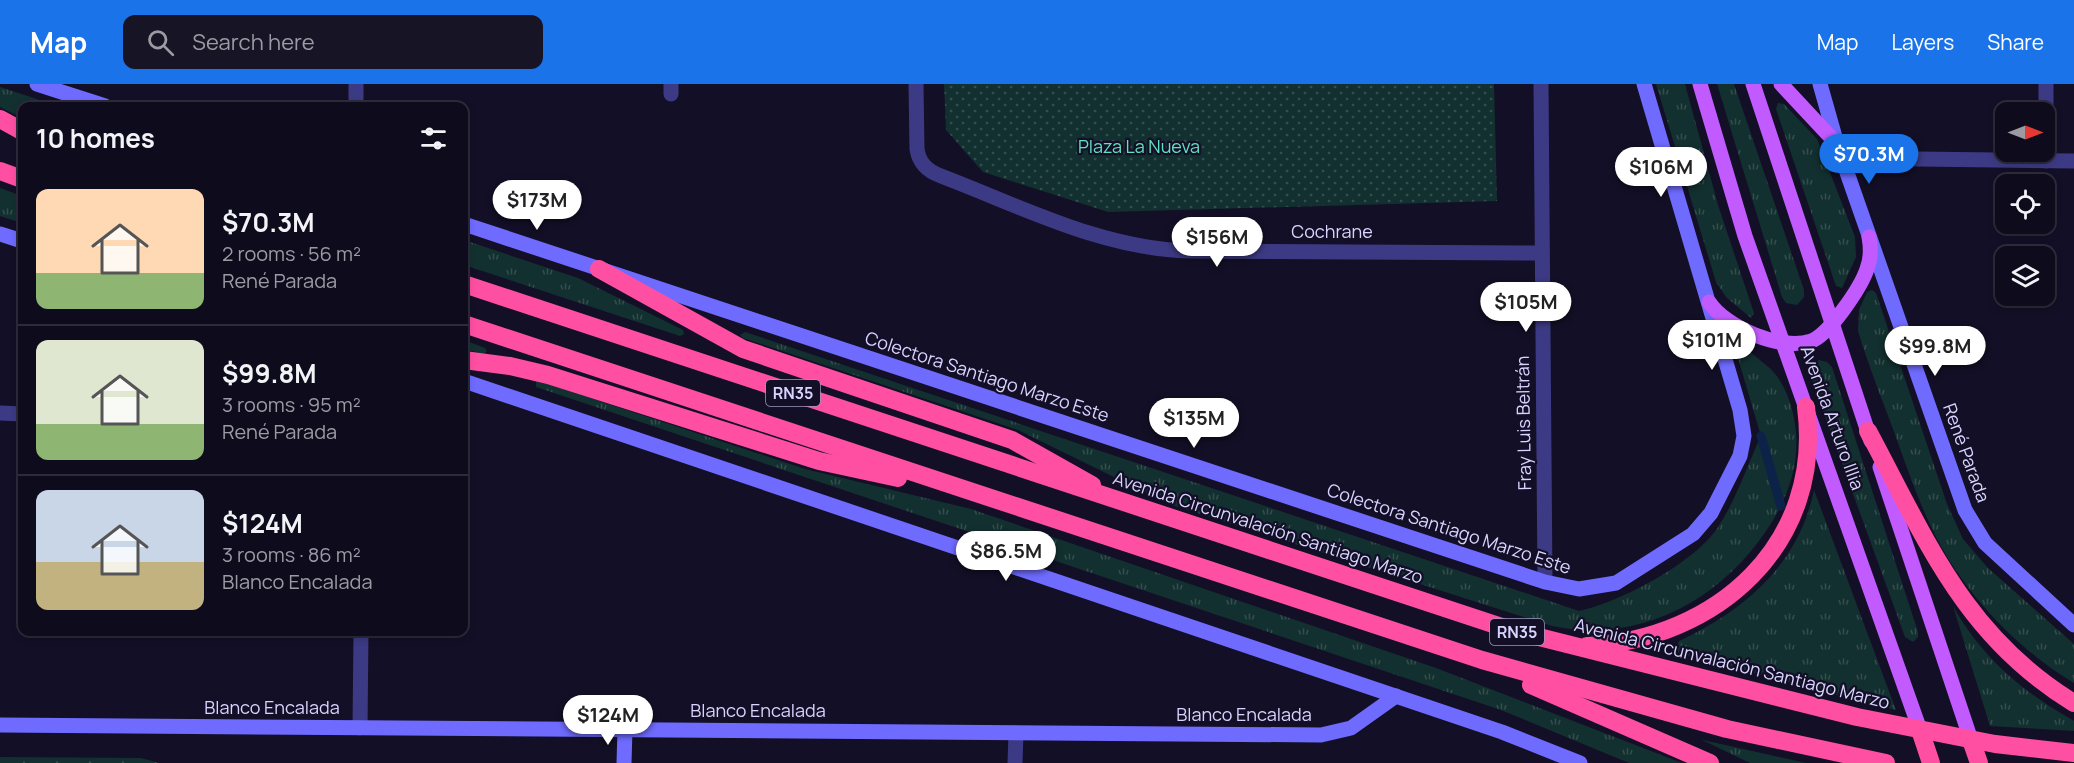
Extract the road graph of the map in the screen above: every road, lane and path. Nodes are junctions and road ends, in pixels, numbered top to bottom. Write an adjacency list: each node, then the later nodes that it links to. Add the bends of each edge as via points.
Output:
1 (37, 84): 11 (street)
2 (356, 84): 12 (street)
3 (916, 84): 28 (street, Cochrane, via 916,149 922,164 940,176 1091,233 1155,250)
4 (1540, 84): 28 (street, Fray Luis Beltrán)
5 (1644, 84): 31 (street)
6 (1700, 84): 34 (main road, Avenida Arturo Illia, via 1733,199)
7 (1753, 84): 33 (main road, Avenida Arturo Illia)
8 (1781, 84): 18 (main road)
9 (1821, 84): 18 (street, René Parada)
10 (2046, 84): 13 (street)
11 (93, 102)
12 (356, 102)
13 (2046, 102)
14 (0, 119): 15 (highway)
15 (18, 129)
16 (0, 131): 17 (highway)
17 (18, 138)
18 (1839, 151): 19 (street); 26 (street, René Parada)
19 (1995, 159)
20 (2055, 161): 21 (street)
21 (2074, 161)
22 (0, 171): 23 (highway)
23 (18, 178)
24 (468, 225): 29 (street, Colectora Santiago Marzo Este)
25 (0, 234): 27 (street)
26 (1869, 237): 33 (main road, via 1866,272); 44 (street, René Parada, via 1974,528 1997,556)
27 (18, 240)
28 (1542, 253): 43 (street, Fray Luis Beltrán)
29 (599, 269): 42 (highway, via 737,347 1012,440); 43 (street, Colectora Santiago Marzo Este)
30 (468, 285): 42 (highway, Avenida Circunvalación Santiago Marzo / RN35)
31 (1709, 302): 34 (main road, via 1730,325); 43 (street, Colectora Santiago Marzo Este, via 1744,436 1737,464 1711,513 1686,539 1616,583 1580,589)
32 (468, 325): 41 (highway, RN35)
33 (1832, 325): 34 (main road, via 1811,341); 40 (main road, Avenida Arturo Illia)
34 (1782, 341): 37 (main road, Avenida Arturo Illia)
35 (468, 361): 41 (highway, via 548,375 819,461)
36 (468, 382): 48 (street)
37 (1806, 407): 46 (highway, via 1808,453 1798,499 1777,544 1746,582 1707,612 1660,634 1606,645); 53 (main road, Avenida Arturo Illia)
38 (0, 413): 39 (street)
39 (18, 414)
40 (1868, 431): 49 (highway, via 1965,605 2013,659); 55 (main road, Avenida Arturo Illia)
41 (969, 492): 47 (highway, RN35)
42 (1122, 502): 46 (highway, Avenida Circunvalación Santiago Marzo / RN35, via 1452,612)
43 (1545, 582)
44 (2074, 625)
45 (361, 636): 51 (street)
46 (1570, 646): 53 (highway, Avenida Circunvalación Santiago Marzo / RN35)
47 (1441, 647): 61 (highway); 62 (highway, RN35, via 1706,724)
48 (1396, 696): 54 (street, Blanco Encalada, via 1351,728 1321,735); 57 (street)
49 (2074, 703)
50 (0, 726): 51 (street, Blanco Encalada)
51 (360, 728): 52 (street, Blanco Encalada)
52 (625, 730): 54 (street, Blanco Encalada); 58 (street)
53 (1920, 730): 55 (highway, Avenida Circunvalación Santiago Marzo / RN35); 63 (highway, Avenida Arturo Illia)
54 (1016, 733): 59 (street)
55 (1971, 740): 56 (highway, Avenida Circunvalación Santiago Marzo / RN35); 64 (highway, Avenida Arturo Illia)
56 (2074, 753)
57 (1558, 759): 60 (street)
58 (624, 763)
59 (1015, 763)
60 (1580, 763)
61 (1710, 763)
62 (1886, 763)
63 (1931, 763)
64 (1979, 763)

